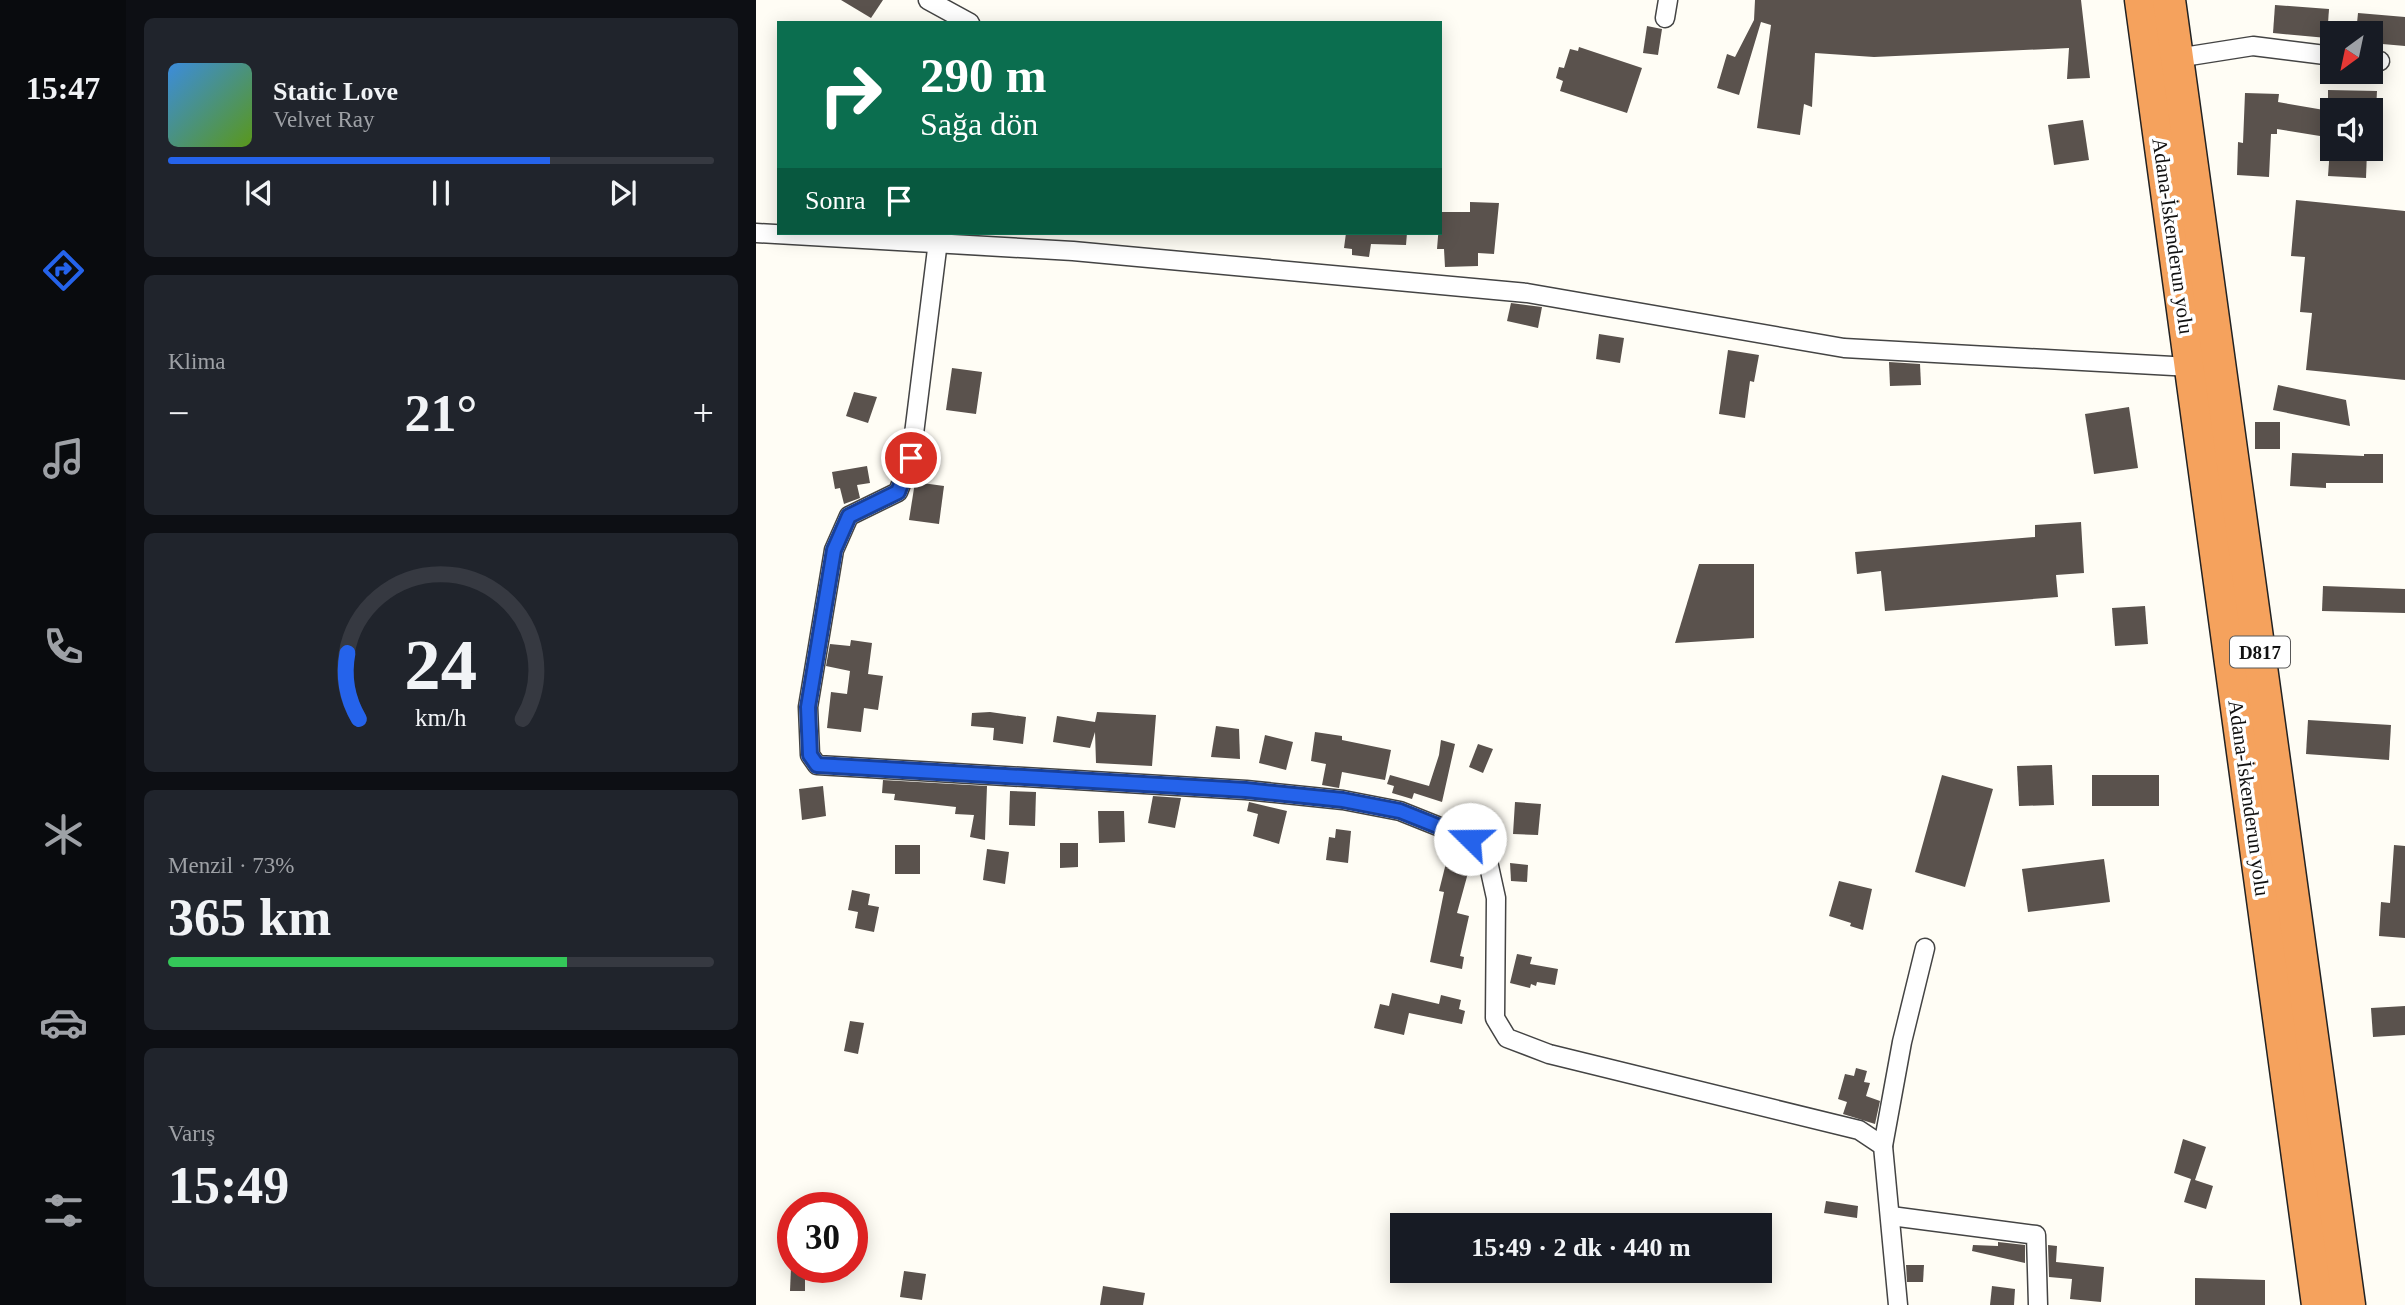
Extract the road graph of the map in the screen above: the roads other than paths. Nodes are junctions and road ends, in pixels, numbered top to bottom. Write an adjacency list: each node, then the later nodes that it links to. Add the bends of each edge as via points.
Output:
1 (928, 0): 6 (street)
2 (1668, 0): 5 (street)
3 (2141, 0): 13 (highway, Adana-İskenderun yolu / D817)
4 (2169, 0): 8 (highway, D817)
5 (1665, 18)
6 (966, 21)
7 (2320, 55): 8 (street, via 2253,47)
8 (2177, 58): 20 (highway, D817)
9 (756, 233): 10 (street)
10 (777, 234)
11 (829, 235): 12 (street)
12 (938, 238): 13 (street, via 1527,293 1844,348); 15 (street, via 911,458 898,492 849,516 834,550 808,707 810,755 817,765 1246,790 1400,811 1470,839 1487,857 1496,898 1495,1018 1507,1038 1549,1054 1859,1130)
13 (2191, 367): 19 (highway, Adana-İskenderun yolu / D817)
14 (1925, 947): 15 (street)
15 (1883, 1146): 16 (street)
16 (1891, 1216): 17 (street); 18 (street, via 2036,1236)
17 (1898, 1305)
18 (2038, 1305)
19 (2318, 1305)
20 (2349, 1305)

